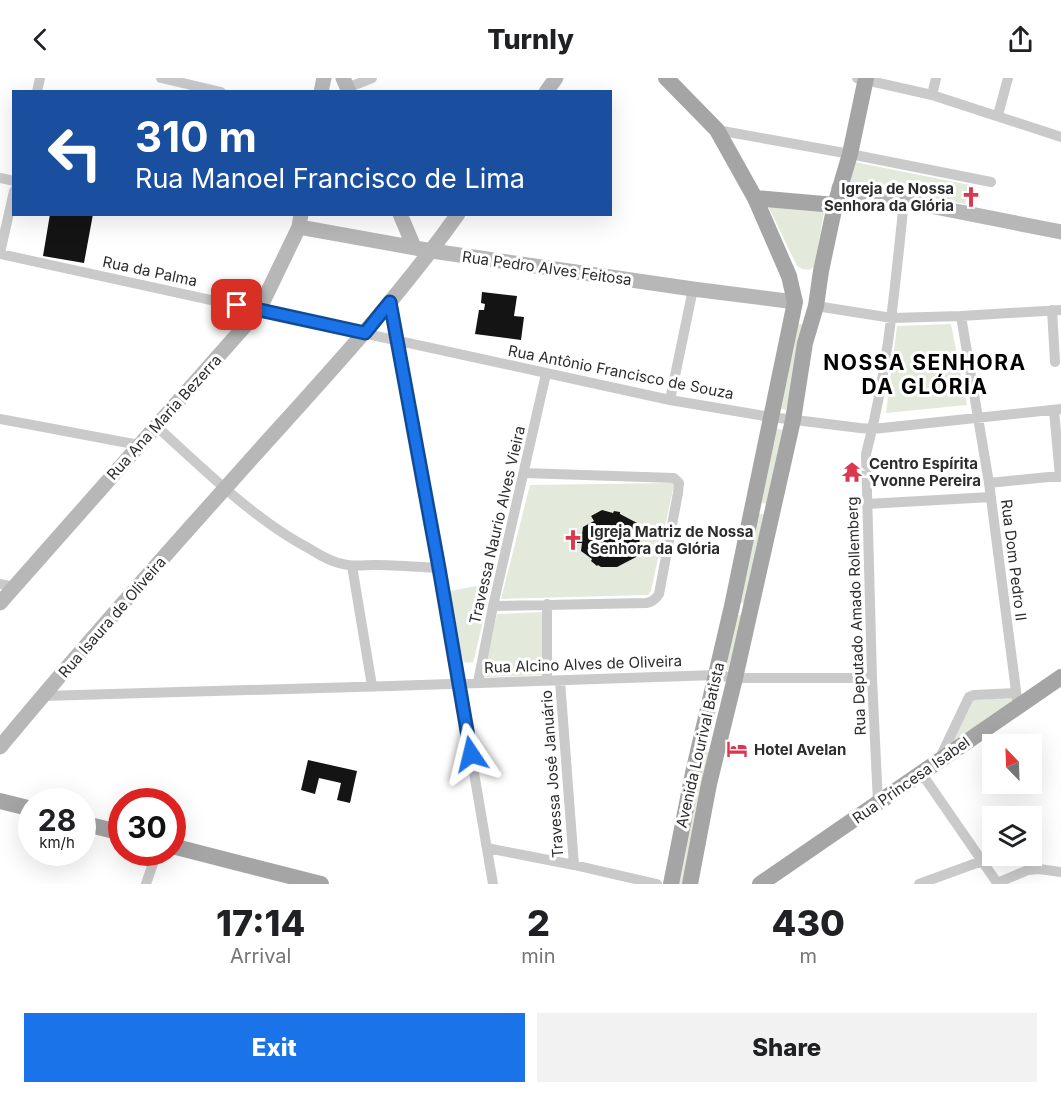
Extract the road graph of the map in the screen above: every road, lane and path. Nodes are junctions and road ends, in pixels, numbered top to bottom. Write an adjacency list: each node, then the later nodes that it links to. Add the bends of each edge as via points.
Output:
1 (160, 78): 8 (street)
2 (372, 78): 7 (street)
3 (666, 78): 11 (main road)
4 (936, 78): 9 (street)
5 (1008, 78): 10 (street)
6 (863, 79): 9 (street); 13 (main road, Avenida Lourival Batista)
7 (346, 86)
8 (212, 90)
9 (932, 95): 10 (street)
10 (998, 115): 12 (street)
11 (717, 130): 13 (street); 16 (main road)
12 (1061, 137)
13 (850, 154): 14 (street); 15 (main road, Avenida Lourival Batista)
14 (991, 182)
15 (839, 188): 18 (street); 19 (main road, Avenida Lourival Batista)
16 (755, 198): 19 (main road); 28 (main road)
17 (12, 200): 26 (street)
18 (904, 201): 23 (street); 36 (street, Rua Deputado Amado Rollemberg)
19 (835, 206): 27 (main road, Avenida Lourival Batista)
20 (401, 216): 24 (street)
21 (457, 216): 25 (street, Rua Isaura de Oliveira)
22 (300, 221): 24 (street, Rua Pedro Alves Feitosa); 33 (street, Rua Ana Maria Bezerra)
23 (1061, 232)
24 (414, 247): 25 (street, Rua Pedro Alves Feitosa)
25 (432, 251): 29 (street, Rua Pedro Alves Feitosa); 30 (street, Rua Isaura de Oliveira)
26 (0, 253): 33 (street, Rua da Palma)
27 (821, 271): 28 (main road, via 804,277); 32 (main road, Avenida Lourival Batista)
28 (789, 276): 31 (main road)
29 (693, 289): 31 (street, Rua Pedro Alves Feitosa); 41 (street)
30 (390, 302): 37 (street, Rua Isaura de Oliveira); 38 (street)
31 (795, 302): 43 (main road, Avenida Lourival Batista)
32 (816, 306): 36 (street); 46 (main road, Avenida Lourival Batista, via 805,343)
33 (259, 310): 37 (street, Rua da Palma); 47 (street, Rua Ana Maria Bezerra)
34 (1056, 310): 35 (street); 39 (street)
35 (961, 316): 36 (street); 44 (street, Rua Dom Pedro II)
36 (892, 318): 48 (street, Rua Deputado Amado Rollemberg)
37 (365, 333): 38 (street, Rua Antônio Francisco de Souza); 53 (street, Rua Isaura de Oliveira)
38 (397, 340): 40 (street, Rua Antônio Francisco de Souza); 59 (street)
39 (1055, 362)
40 (546, 374): 41 (street, Rua Antônio Francisco de Souza); 50 (street, Travessa Naurio Alves Vieira)
41 (670, 400): 43 (street, Rua Antônio Francisco de Souza)
42 (1058, 409): 44 (street, Rua Antônio Francisco de Souza); 51 (street)
43 (771, 417): 46 (street, Rua Antônio Francisco de Souza); 56 (main road, Avenida Lourival Batista)
44 (979, 417): 48 (street, Rua Antônio Francisco de Souza); 52 (street, Rua Dom Pedro II)
45 (0, 419): 49 (street)
46 (793, 420): 48 (street, Rua Antônio Francisco de Souza); 57 (main road, Avenida Lourival Batista)
47 (156, 426): 49 (street, Rua Ana Maria Bezerra); 53 (street)
48 (873, 429): 55 (street, Rua Deputado Amado Rollemberg, via 866,454)
49 (139, 445): 60 (street, Rua Ana Maria Bezerra)
50 (524, 473): 62 (street, via 674,478 678,483 656,599 646,603); 63 (street, Travessa Naurio Alves Vieira)
51 (1060, 477): 52 (street)
52 (989, 483): 54 (street, Rua Dom Pedro II)
53 (225, 488): 58 (street, via 288,538 328,559); 75 (street, Rua Isaura de Oliveira)
54 (991, 497): 55 (street); 76 (street, Rua Dom Pedro II)
55 (867, 504): 69 (street, Rua Deputado Amado Rollemberg)
56 (753, 507): 57 (street); 64 (main road, Avenida Lourival Batista)
57 (773, 511): 65 (main road, Avenida Lourival Batista)
58 (352, 566): 59 (street); 74 (street)
59 (439, 568): 73 (street)
60 (7, 585): 61 (street, Rua Ana Maria Bezerra)
61 (0, 603)
62 (547, 604): 63 (street); 70 (street, Travessa José Januário)
63 (493, 606): 72 (street, Travessa Naurio Alves Vieira)
64 (732, 606): 65 (street); 66 (main road, Avenida Lourival Batista)
65 (750, 611): 68 (main road, Avenida Lourival Batista)
66 (716, 675): 68 (street, Rua Alcino Alves de Oliveira); 71 (street, Rua Alcino Alves de Oliveira); 96 (main road, Avenida Lourival Batista)
67 (1061, 676): 76 (main road, Rua Princesa Isabel)
68 (735, 678): 69 (street, Rua Alcino Alves de Oliveira); 97 (main road, Avenida Lourival Batista)
69 (872, 678): 81 (street, Rua Deputado Amado Rollemberg)
70 (547, 681): 71 (street, Rua Alcino Alves de Oliveira); 72 (street, Rua Alcino Alves de Oliveira)
71 (560, 681): 86 (street, Travessa José Januário)
72 (478, 682): 73 (street, Rua Alcino Alves de Oliveira)
73 (458, 683): 74 (street, Rua Alcino Alves de Oliveira); 83 (street)
74 (372, 686): 75 (street, Rua Alcino Alves de Oliveira)
75 (43, 696): 77 (street, Rua Isaura de Oliveira)
76 (1017, 700): 78 (main road, Rua Princesa Isabel); 78 (street, via 969,697)
77 (0, 747)
78 (938, 761): 79 (main road, Rua Princesa Isabel)
79 (922, 774): 81 (main road, Rua Princesa Isabel); 85 (street)
80 (0, 801): 82 (main road)
81 (878, 803): 98 (main road, Rua Princesa Isabel)
82 (18, 806)
83 (487, 848): 86 (street); 94 (street)
84 (186, 850): 90 (main road)
85 (982, 861): 99 (street)
86 (573, 865): 95 (street)
87 (152, 866): 92 (street)
88 (986, 866): 91 (street)
89 (1061, 872): 91 (street, via 1039,868)
90 (273, 878): 93 (main road)
91 (998, 883)
92 (146, 884)
93 (321, 884)
94 (494, 884)
95 (657, 884)
96 (670, 884)
97 (690, 884)
98 (760, 884)
99 (919, 884)

